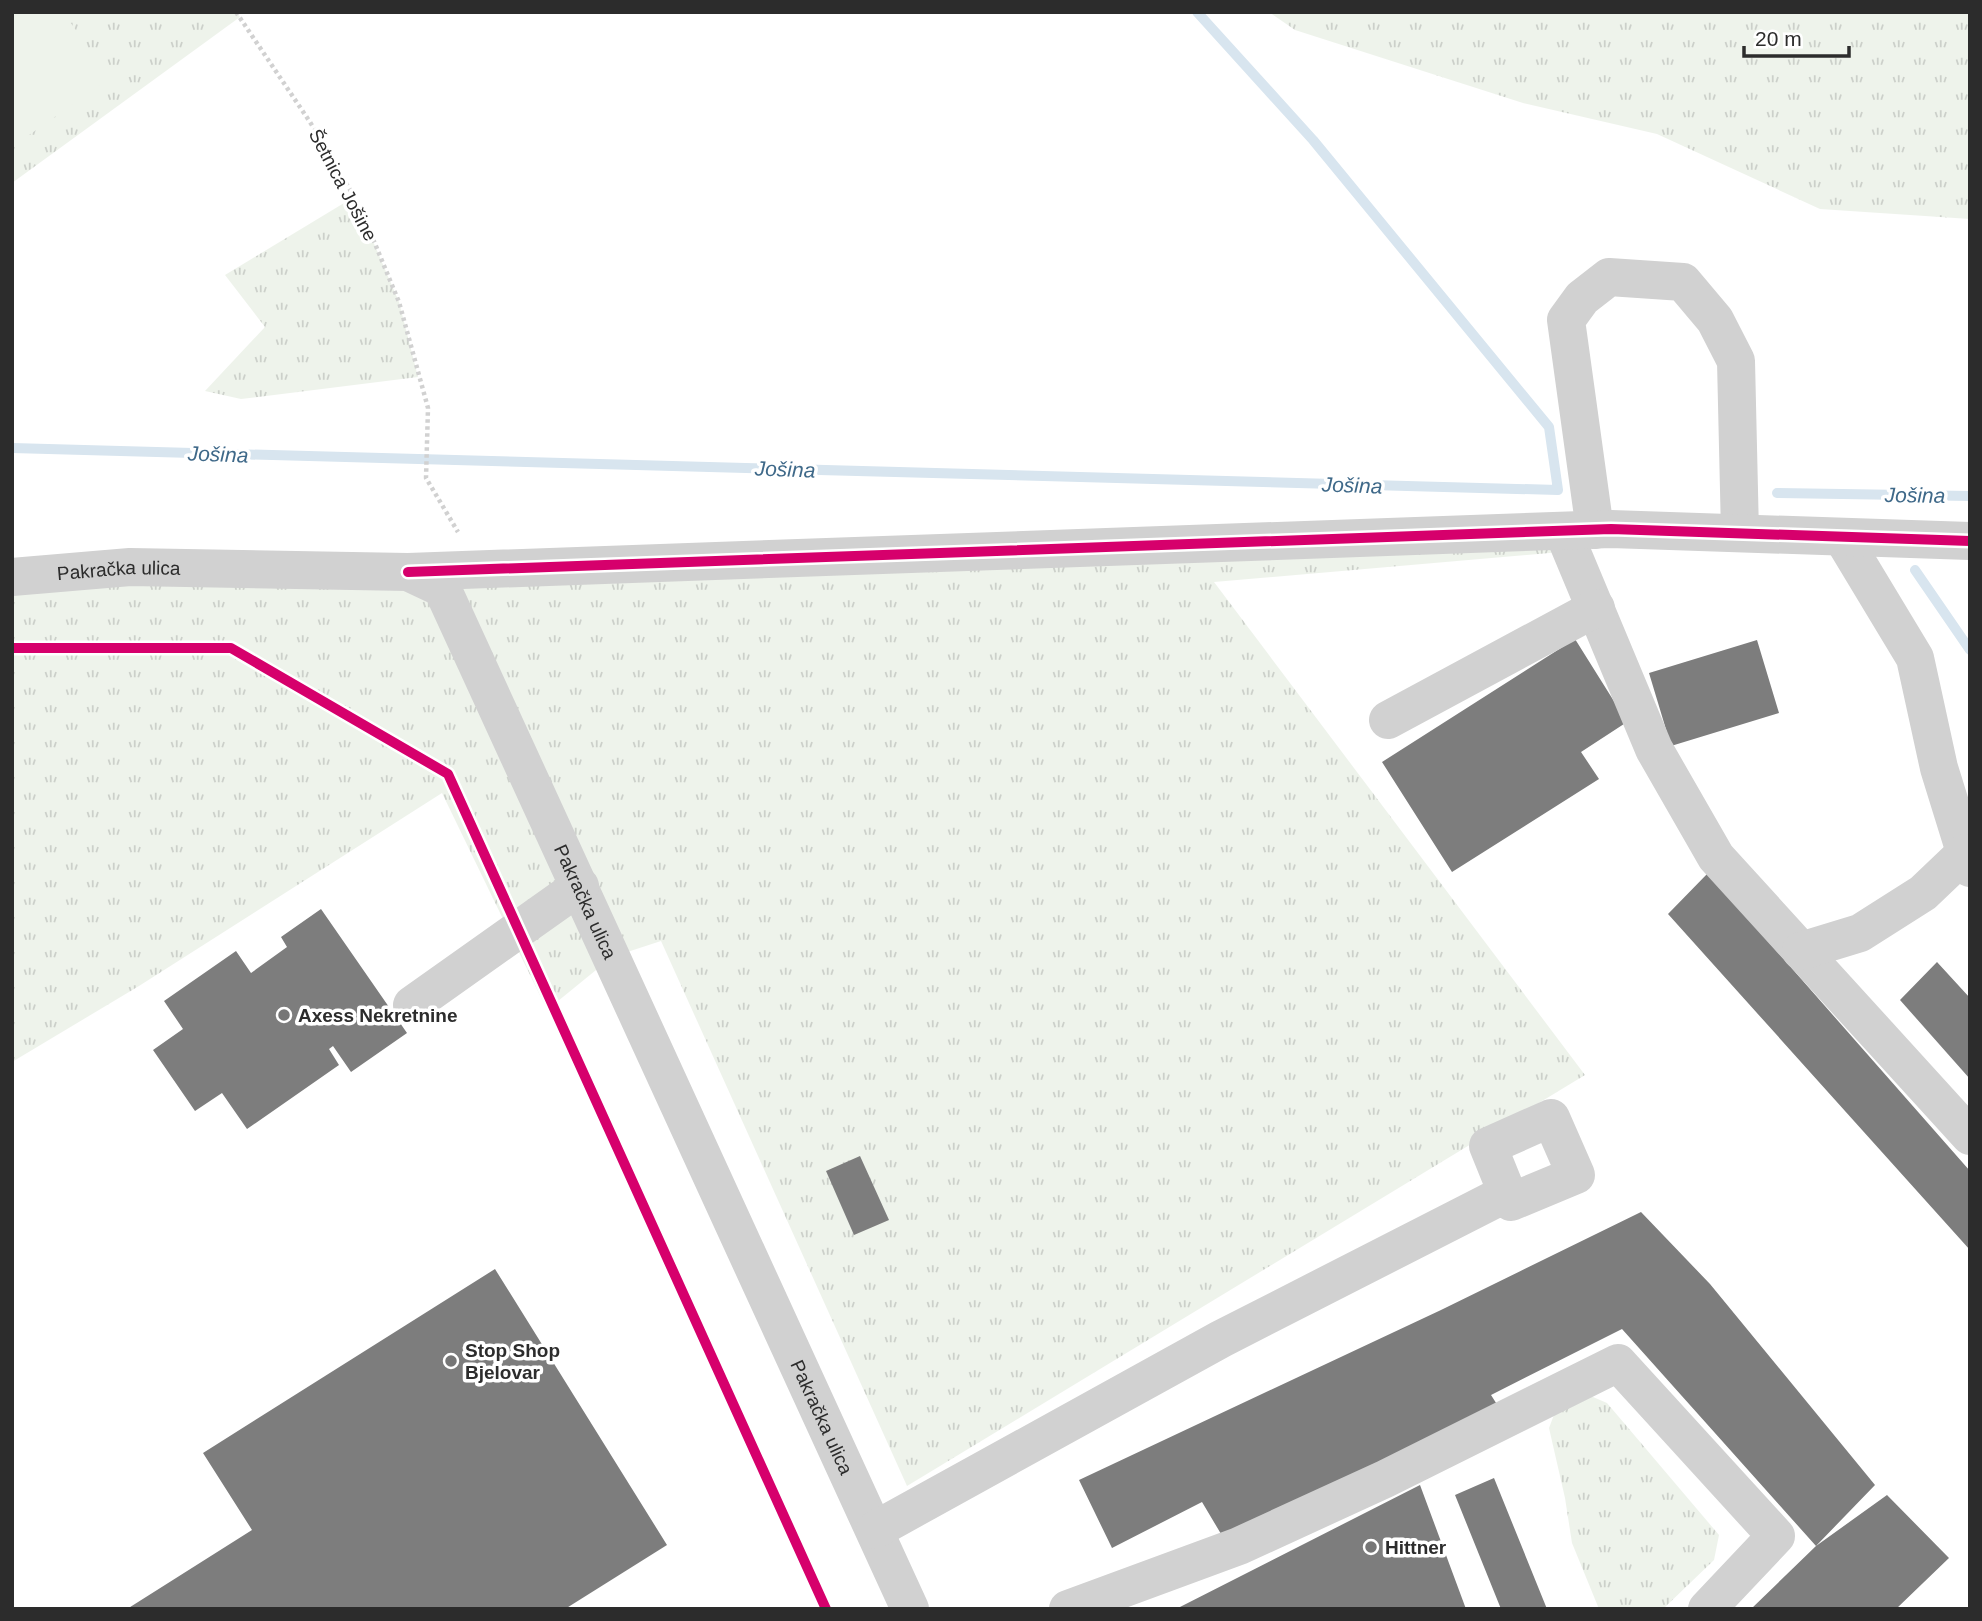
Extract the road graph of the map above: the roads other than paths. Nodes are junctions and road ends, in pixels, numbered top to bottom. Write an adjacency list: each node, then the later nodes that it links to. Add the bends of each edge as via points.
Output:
1 (1579, 530): 2 (street); 2 (street, via 1566,320 1582,298 1609,277 1682,282 1715,320 1736,361); 5 (street); 7 (street)
2 (1740, 533): 3 (street)
3 (1842, 537): 4 (street); 9 (street, via 1915,658 1939,768)
4 (1970, 541)
5 (408, 572): 6 (street, Pakračka ulica, via 130,567); 10 (street, Pakračka ulica, via 442,588)
6 (12, 577)
7 (1596, 608): 8 (street); 11 (street, via 1654,749 1716,857)
8 (1388, 720)
9 (1967, 861): 11 (street, via 1860,933)
10 (580, 886): 12 (street); 15 (street, Pakračka ulica)
11 (1801, 951): 13 (street)
12 (412, 1005)
13 (1970, 1136)
14 (1507, 1193): 15 (street, via 1221,1339)
15 (875, 1531): 16 (street, Pakračka ulica)
16 (911, 1609)
17 (1068, 1609): 18 (street, via 1239,1546 1618,1363 1776,1536)
18 (1707, 1609)

